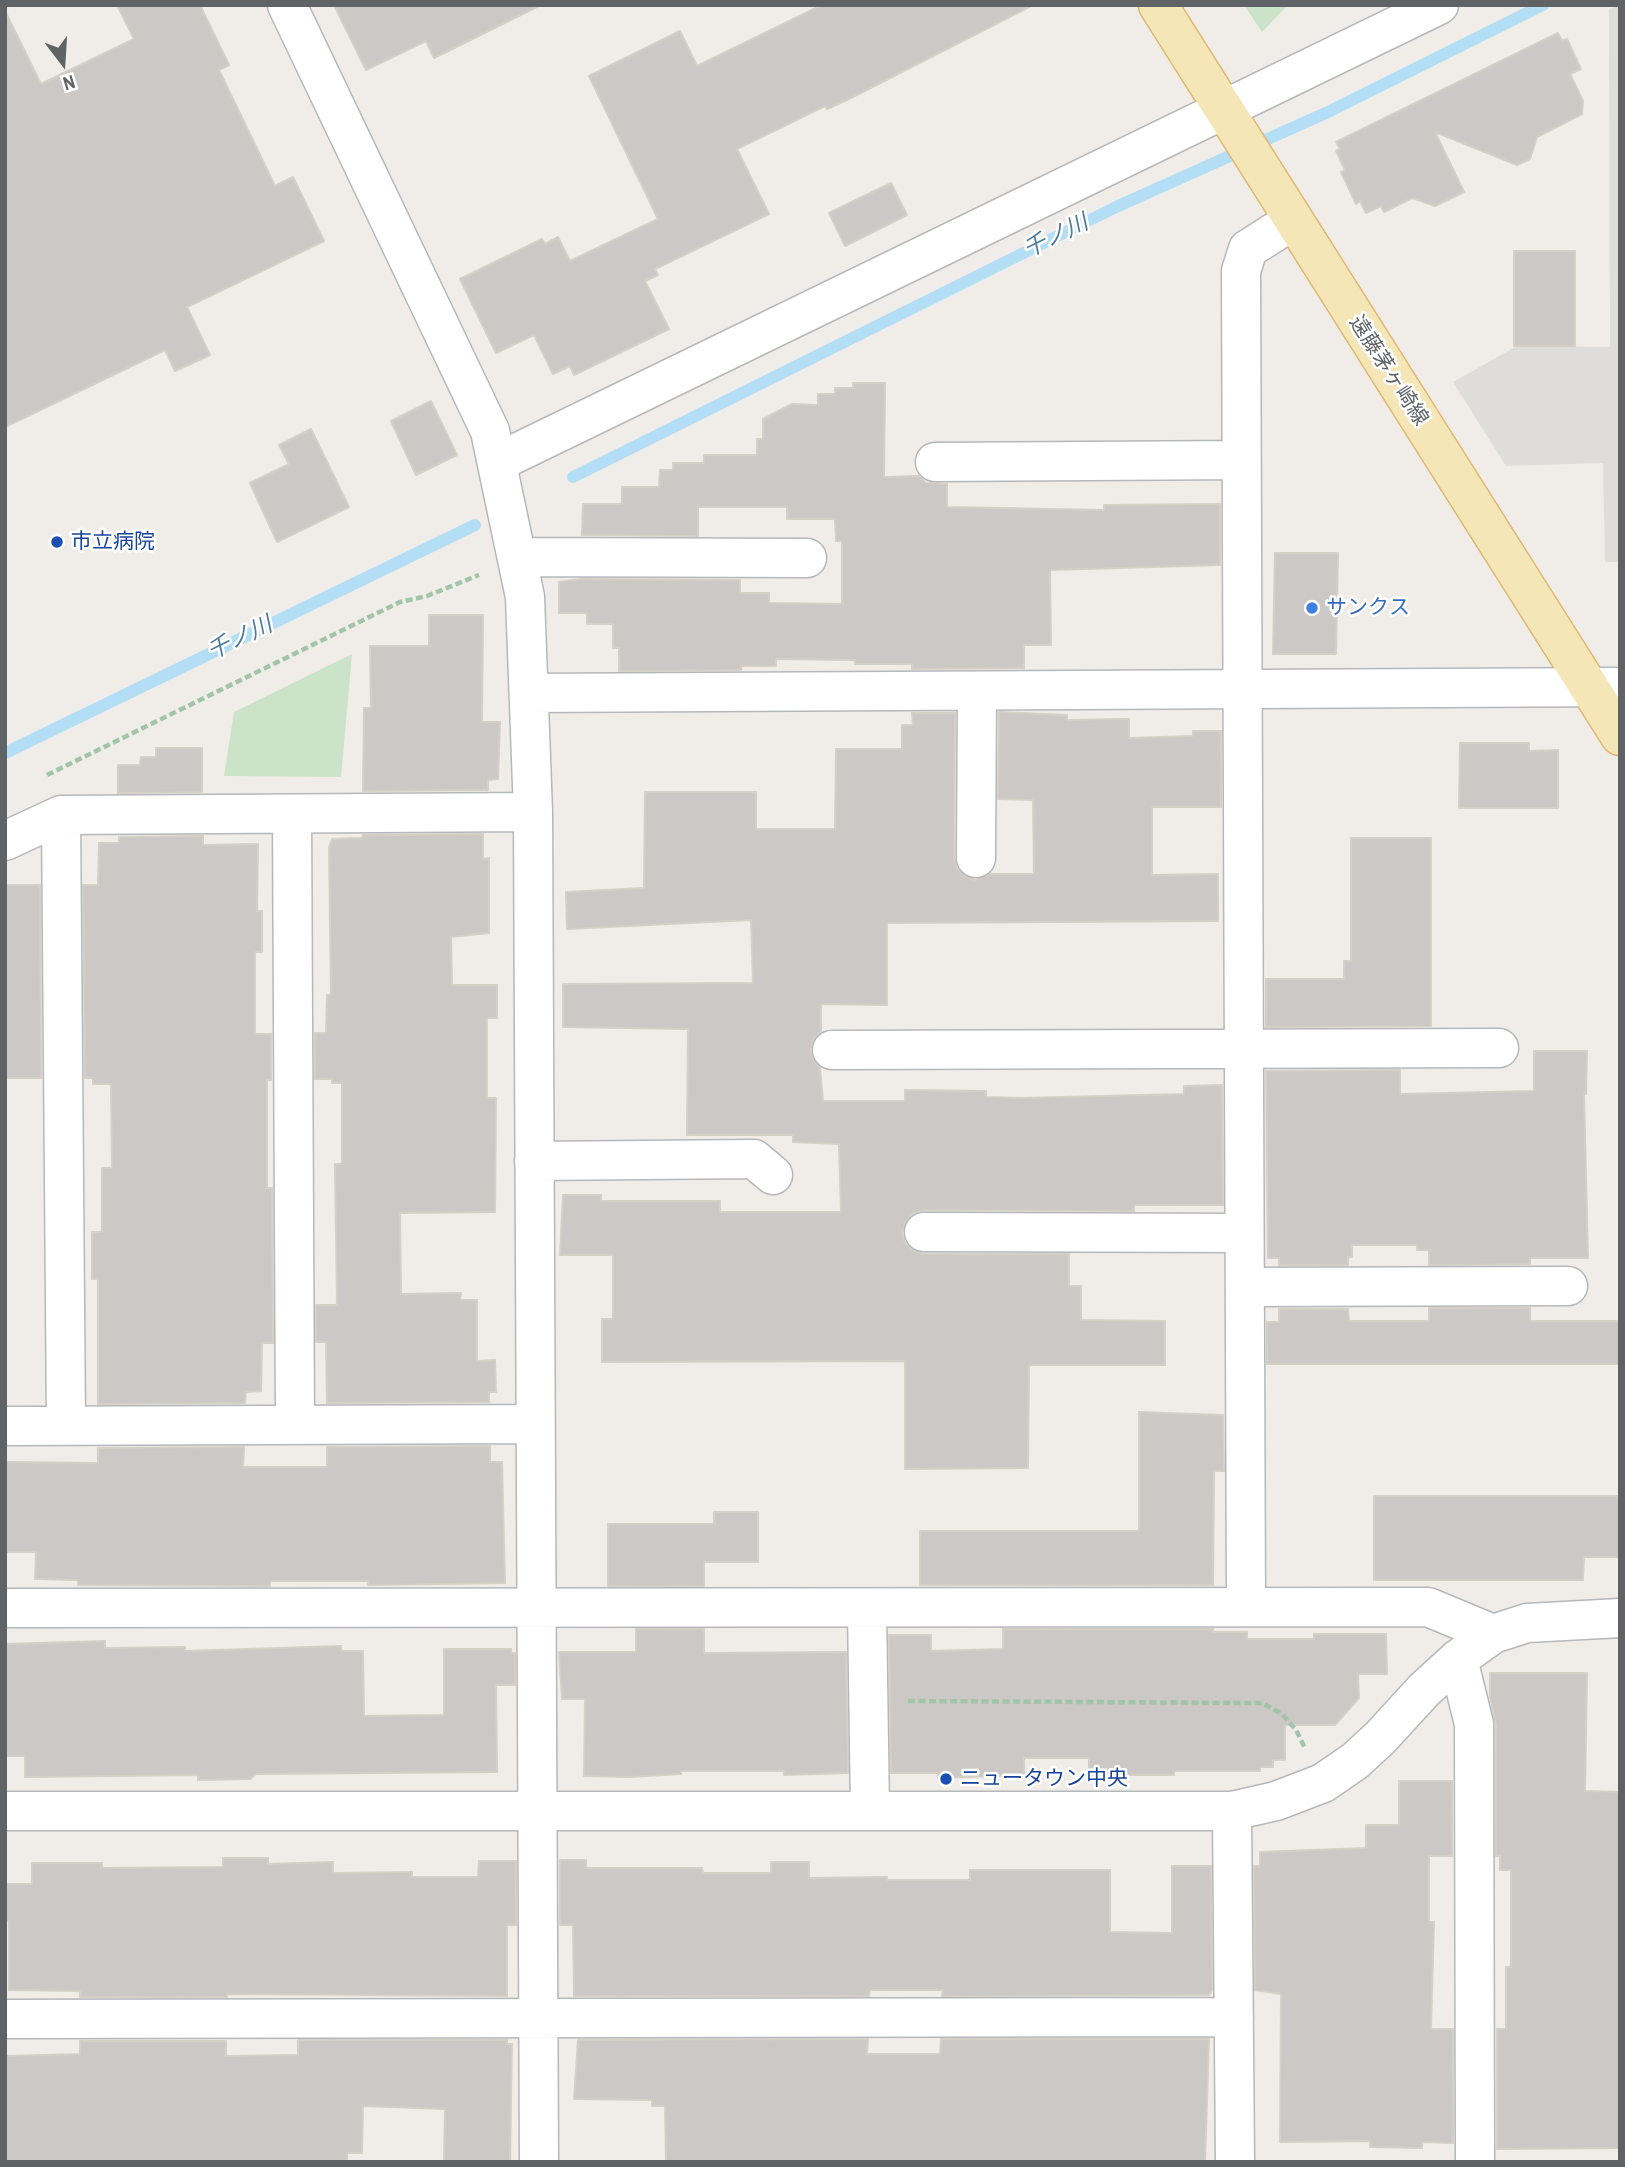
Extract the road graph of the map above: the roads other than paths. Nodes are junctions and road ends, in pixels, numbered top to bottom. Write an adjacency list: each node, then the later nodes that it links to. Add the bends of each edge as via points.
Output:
1 (287, 5): 7 (street, via 490,431)
2 (1158, 5): 4 (main road, 遠藤茅ヶ崎線)
3 (1439, 5): 4 (street)
4 (1228, 121): 5 (main road, 遠藤茅ヶ崎線); 7 (street)
5 (1282, 206): 6 (street, via 1248,249 1241,271); 11 (main road, 遠藤茅ヶ崎線)
6 (1241, 460): 8 (street); 13 (street)
7 (498, 462): 10 (street)
8 (934, 462)
9 (807, 558): 10 (street)
10 (518, 561): 14 (street, via 525,597)
11 (1605, 687): 13 (street); 15 (main road, 遠藤茅ヶ崎線)
12 (977, 692): 13 (street); 14 (street); 20 (street)
13 (1242, 692): 21 (street)
14 (530, 693): 16 (street)
15 (1620, 736)
16 (533, 813): 17 (street); 24 (street)
17 (292, 814): 18 (street); 30 (street)
18 (61, 815): 19 (street); 33 (street)
19 (5, 841)
20 (976, 858)
21 (1244, 1048): 22 (street); 23 (street); 27 (street)
22 (1499, 1048)
23 (832, 1050)
24 (534, 1161): 25 (street, via 754,1159); 31 (street)
25 (773, 1175)
26 (924, 1232): 27 (street)
27 (1244, 1233): 29 (street)
28 (1568, 1286): 29 (street)
29 (1245, 1287): 34 (street)
30 (295, 1424): 31 (street); 33 (street)
31 (535, 1424): 36 (street)
32 (5, 1426): 33 (street)
33 (66, 1426)
34 (1246, 1606): 37 (street); 39 (street, via 1428,1607)
35 (5, 1608): 36 (street)
36 (536, 1608): 37 (street); 41 (street)
37 (867, 1609): 43 (street)
38 (1620, 1618): 39 (street, via 1527,1623)
39 (1493, 1634): 40 (street)
40 (1458, 1659): 44 (street, via 1380,1738 1323,1783); 50 (street, via 1474,1724)
41 (538, 1810): 42 (street); 43 (street); 47 (street)
42 (5, 1811)
43 (870, 1811): 44 (street)
44 (1232, 1811): 45 (street)
45 (1234, 2017): 47 (street); 49 (street)
46 (5, 2018): 47 (street)
47 (538, 2018): 48 (street)
48 (538, 2162)
49 (1235, 2162)
50 (1475, 2162)

